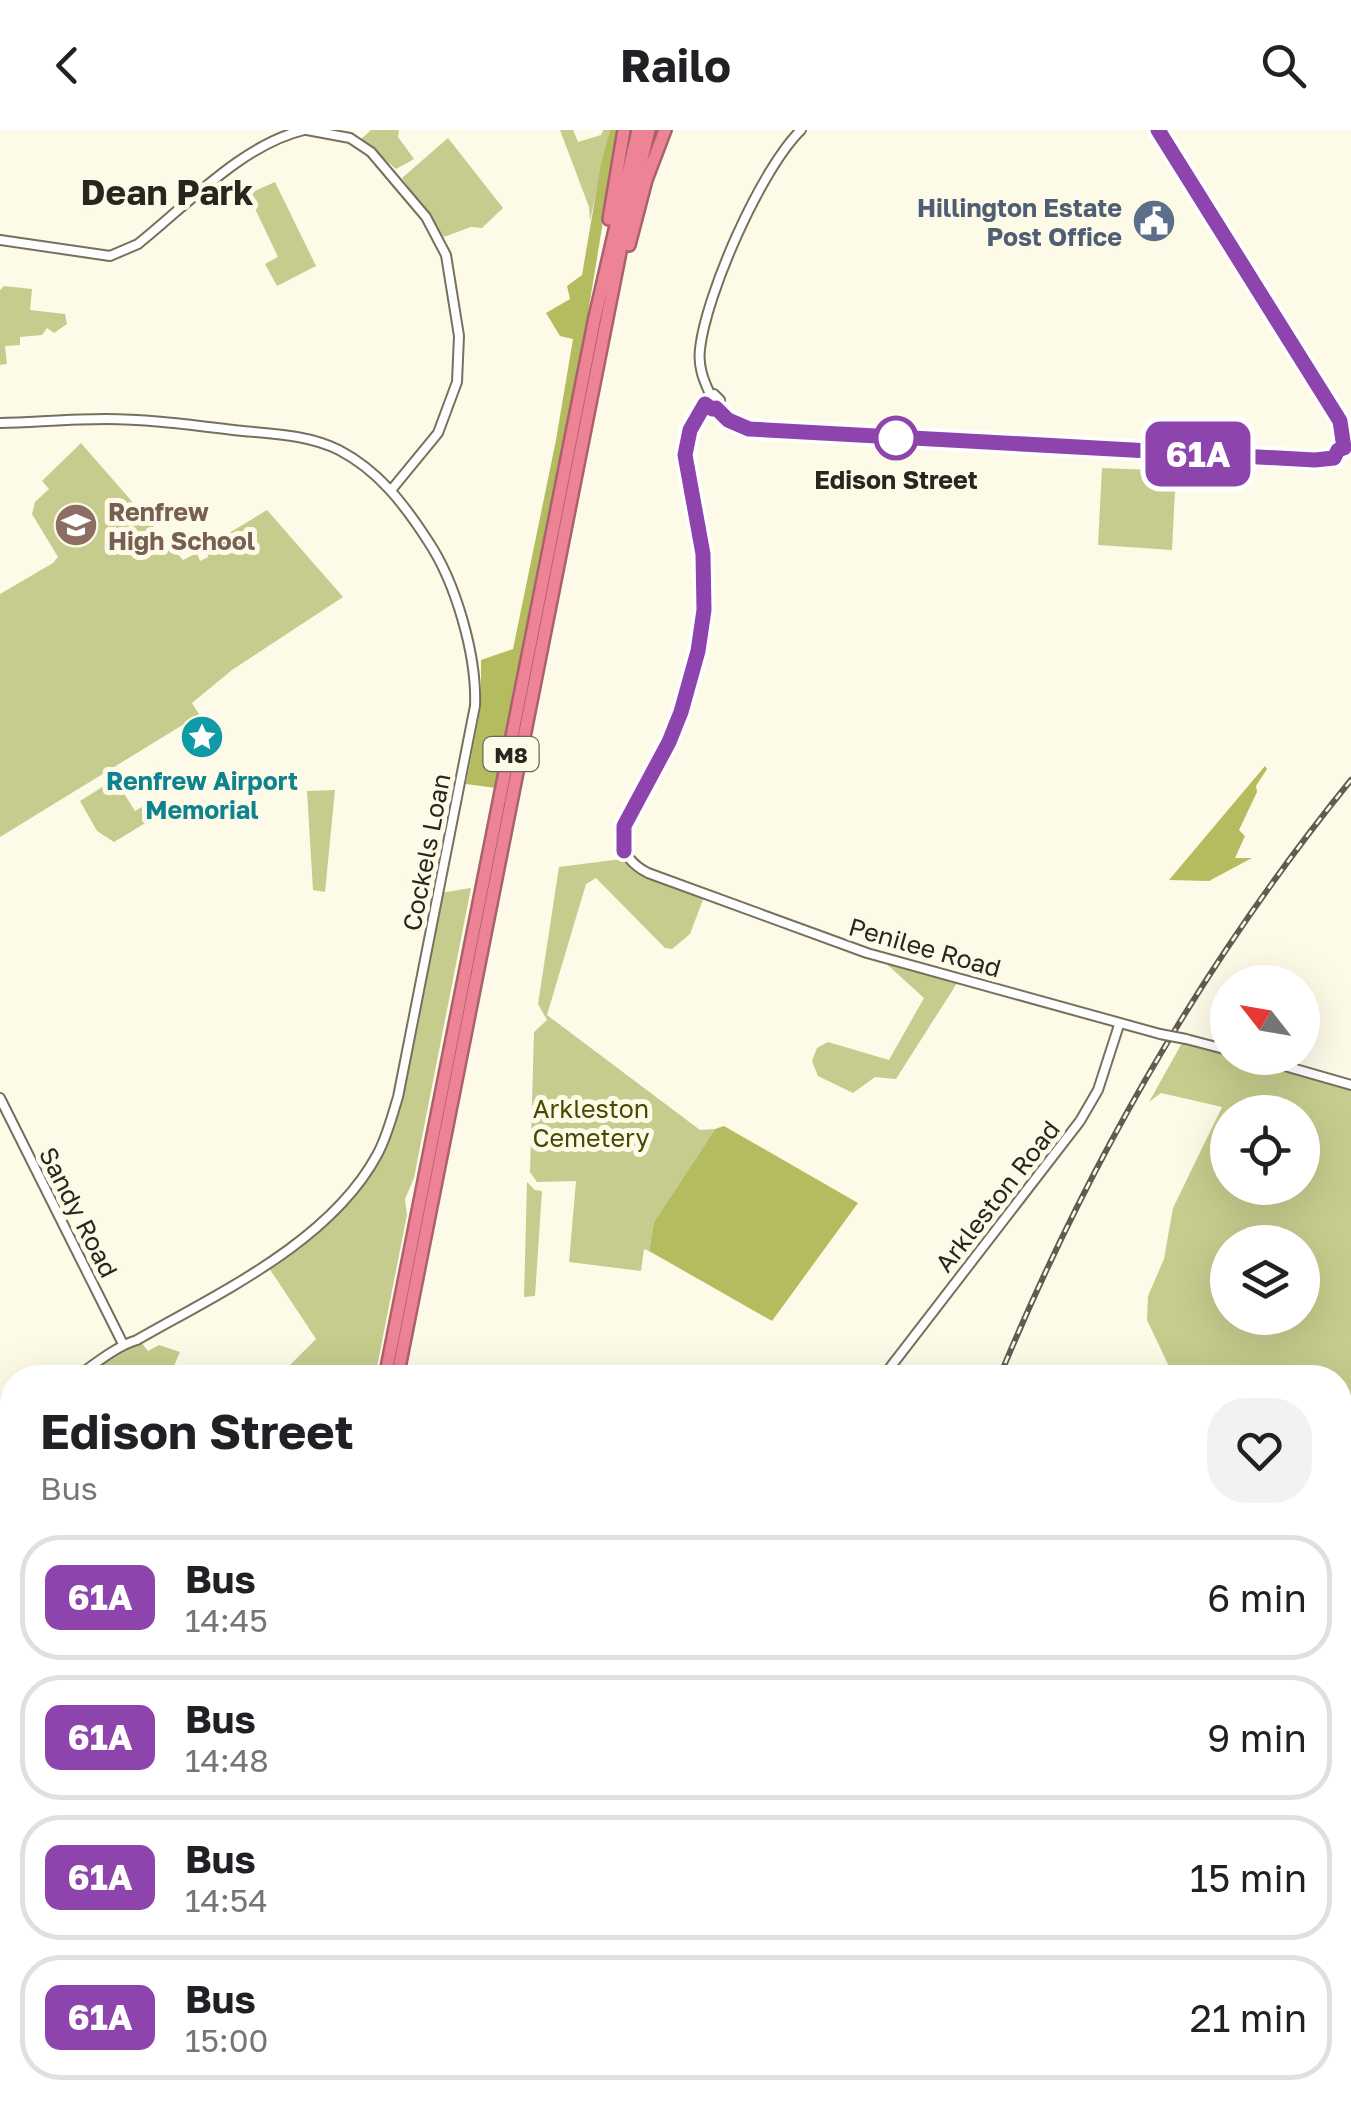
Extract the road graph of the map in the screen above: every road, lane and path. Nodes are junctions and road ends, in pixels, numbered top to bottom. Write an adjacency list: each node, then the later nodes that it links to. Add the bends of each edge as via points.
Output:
1 (306, 130): 7 (street, via 257,147 122,253); 12 (street, via 350,138 371,152 426,216 446,255 459,336 457,382 438,433)
2 (624, 130): 8 (highway, M8)
3 (638, 130): 8 (highway, M8)
4 (649, 130): 13 (highway, M8)
5 (665, 130): 13 (highway, M8, via 624,268)
6 (801, 130): 9 (street, via 737,237 710,308 699,353)
7 (0, 240)
8 (596, 317): 21 (highway, M8)
9 (710, 394): 10 (street); 10 (street, via 719,405)
10 (705, 404): 14 (street, Penilee Road, via 685,455 703,554 698,651 669,742 624,826 624,851 648,873 814,934)
11 (0, 423): 12 (street, Cockels Loan, via 110,419 306,438 340,451)
12 (392, 489): 19 (street, Cockels Loan, via 456,590 476,689 398,1097 378,1154 316,1227 251,1274)
13 (560, 564): 22 (highway, M8)
14 (1119, 1025): 15 (street, Penilee Road, bridge); 23 (street, Arkleston Road, via 1098,1090 1080,1121)
15 (1210, 1045)
16 (1316, 1075): 17 (street)
17 (1351, 1085)
18 (0, 1098): 19 (street, Sandy Road)
19 (123, 1344): 20 (street, Cockels Loan)
20 (96, 1365)
21 (388, 1365)
22 (400, 1365)
23 (892, 1365)

